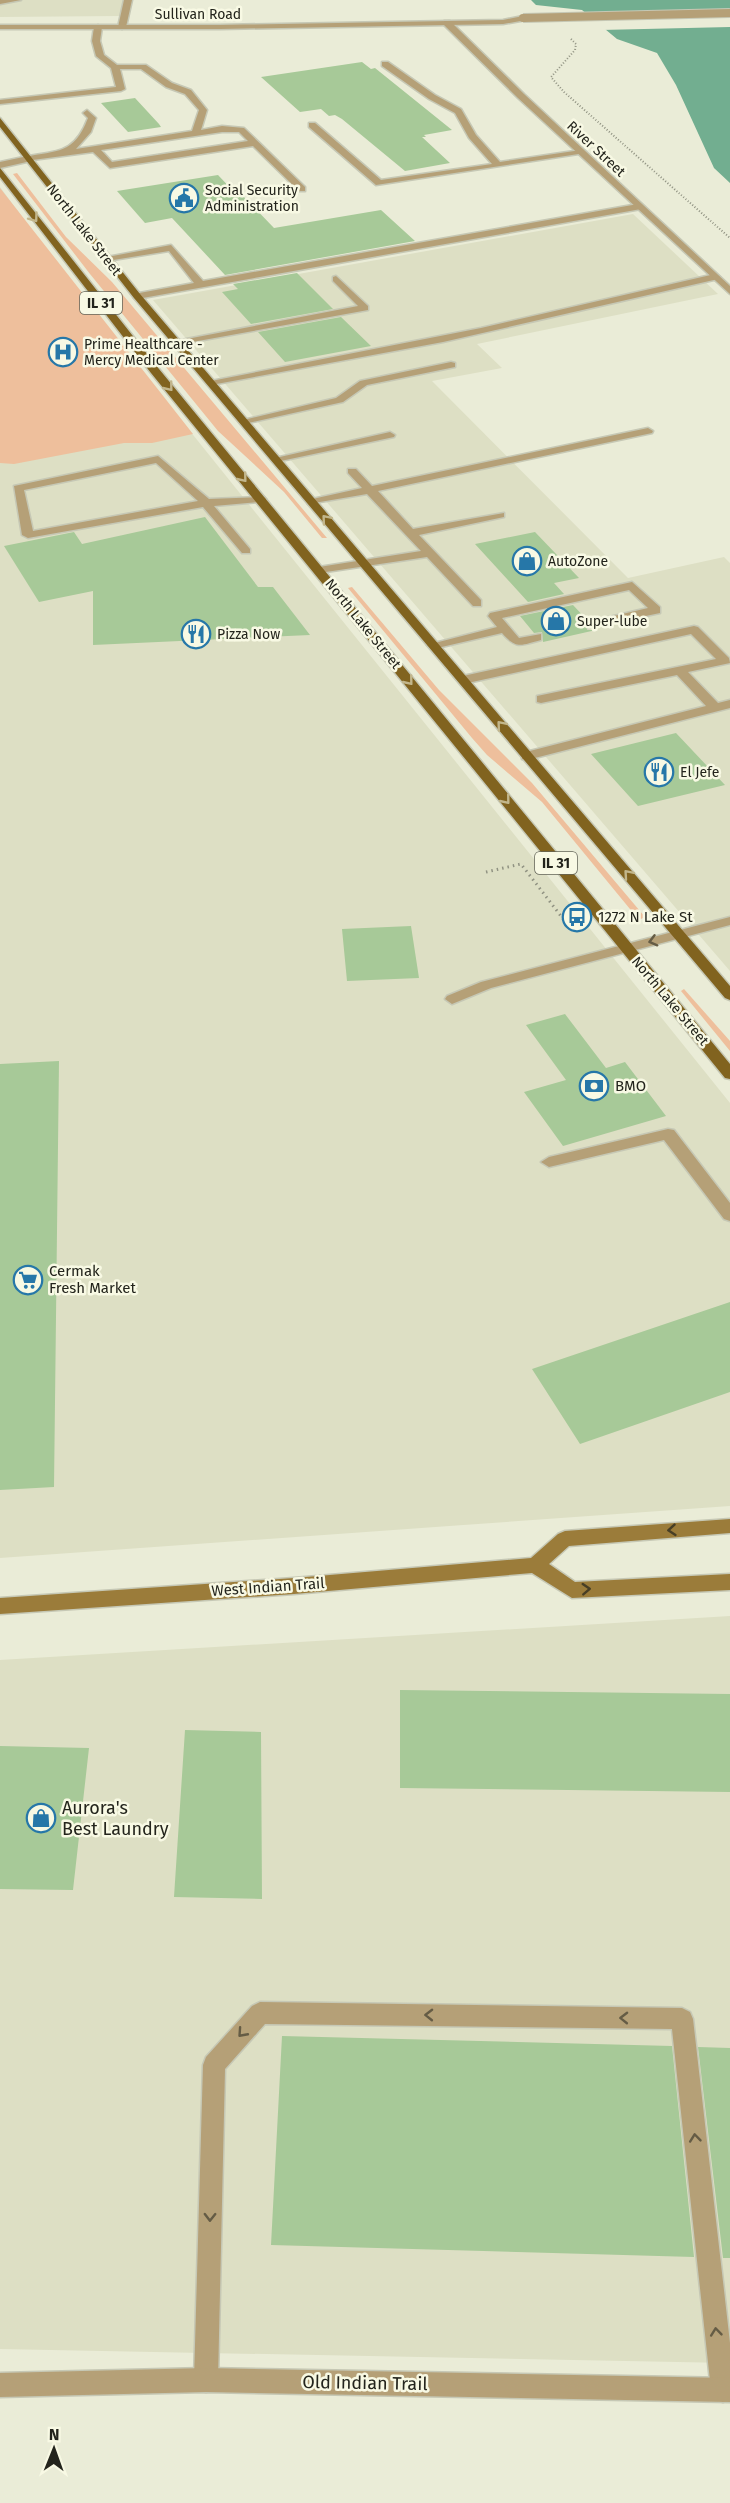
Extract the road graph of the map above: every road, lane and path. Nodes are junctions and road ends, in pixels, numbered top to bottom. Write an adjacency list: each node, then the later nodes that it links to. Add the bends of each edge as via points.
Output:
1 (17, 0): 3 (street)
2 (128, 0): 10 (street)
3 (0, 2)
4 (730, 13): 6 (street, Sullivan Road, bridge)
5 (730, 20): 6 (street, Sullivan Road)
6 (525, 22): 7 (street, Sullivan Road)
7 (447, 23): 10 (street, Sullivan Road); 22 (street, River Street)
8 (0, 27): 9 (street, Sullivan Road)
9 (98, 27): 10 (street, Sullivan Road); 13 (street, via 100,56)
10 (122, 27)
11 (570, 39): 29 (path, via 576,44 575,50 551,77)
12 (385, 64): 25 (street, via 458,111 472,136)
13 (115, 67): 14 (street, via 121,89); 18 (street, via 143,67 170,86 188,92 203,110)
14 (72, 95): 15 (street); 21 (street, via 92,118 91,125)
15 (0, 102)
16 (0, 121): 23 (main road, North Lake Street)
17 (312, 125): 25 (street, via 379,183)
18 (196, 133): 19 (street, via 240,130); 20 (street)
19 (255, 143): 20 (street, via 110,165); 27 (street)
20 (94, 148): 21 (street)
21 (68, 152): 23 (street)
22 (581, 153): 25 (street); 28 (street, River Street)
23 (28, 159): 24 (street); 30 (main road, North Lake Street)
24 (0, 165)
25 (498, 165)
26 (0, 171): 45 (main road, North Lake Street / IL 31, one-way to 45, via 86,285)
27 (302, 189)
28 (638, 207): 31 (street, River Street); 33 (street)
29 (730, 238)
30 (107, 258): 33 (street, via 171,248); 35 (main road, North Lake Street)
31 (715, 277): 34 (street, River Street); 38 (street, via 658,286 445,339)
32 (336, 279): 36 (street, via 365,308)
33 (202, 286): 35 (street)
34 (730, 291)
35 (137, 296): 36 (main road, North Lake Street)
36 (176, 342): 38 (main road, North Lake Street)
37 (451, 365): 39 (street, via 364,383 339,400)
38 (211, 382): 39 (main road, North Lake Street)
39 (244, 421): 42 (main road, North Lake Street)
40 (648, 430): 44 (street)
41 (390, 435): 42 (street)
42 (276, 459): 47 (main road, North Lake Street)
43 (352, 471): 44 (street)
44 (372, 490): 47 (street); 49 (street)
45 (260, 499): 46 (street); 53 (main road, North Lake Street / IL 31)
46 (206, 502): 46 (street, via 158,459 18,488 28,535); 50 (street)
47 (312, 502): 52 (main road, North Lake Street, one-way to 47)
48 (500, 515): 49 (street)
49 (411, 532): 51 (street)
50 (246, 550)
51 (431, 553): 52 (street); 54 (street)
52 (363, 564): 53 (street); 58 (main road, North Lake Street)
53 (319, 570): 69 (main road, North Lake Street / IL 31, one-way to 69)
54 (477, 603)
55 (589, 621): 56 (street, via 656,610 632,586 494,616)
56 (507, 632): 57 (street, via 516,642); 58 (street)
57 (534, 633)
58 (433, 645): 60 (main road, North Lake Street)
59 (679, 670): 60 (street, via 724,661 694,630); 61 (street); 63 (street)
60 (463, 680): 64 (main road, North Lake Street, one-way to 60)
61 (541, 699)
62 (730, 704): 63 (street)
63 (715, 708): 64 (street)
64 (527, 756): 68 (main road, North Lake Street, one-way to 64)
65 (486, 872): 66 (path, via 521,864)
66 (564, 920)
67 (730, 921): 68 (street)
68 (680, 934): 69 (street, one-way to 69); 70 (main road, North Lake Street)
69 (626, 949): 71 (street, via 486,985); 72 (main road, North Lake Street / IL 31)
70 (730, 995)
71 (452, 999)
72 (730, 1074)
73 (549, 1162): 74 (street, via 668,1134)
74 (730, 1215)
75 (730, 1526): 76 (main road, one-way to 76, via 565,1539)
76 (535, 1565): 77 (main road, one-way to 77, via 572,1590); 78 (main road, West Indian Trail)
77 (730, 1582)
78 (0, 1606)
79 (206, 2380): 80 (street, Old Indian Trail); 81 (street, Old Indian Trail); 81 (street, one-way to 79, via 682,2019 260,2013 214,2065)
80 (0, 2385)
81 (726, 2390)

